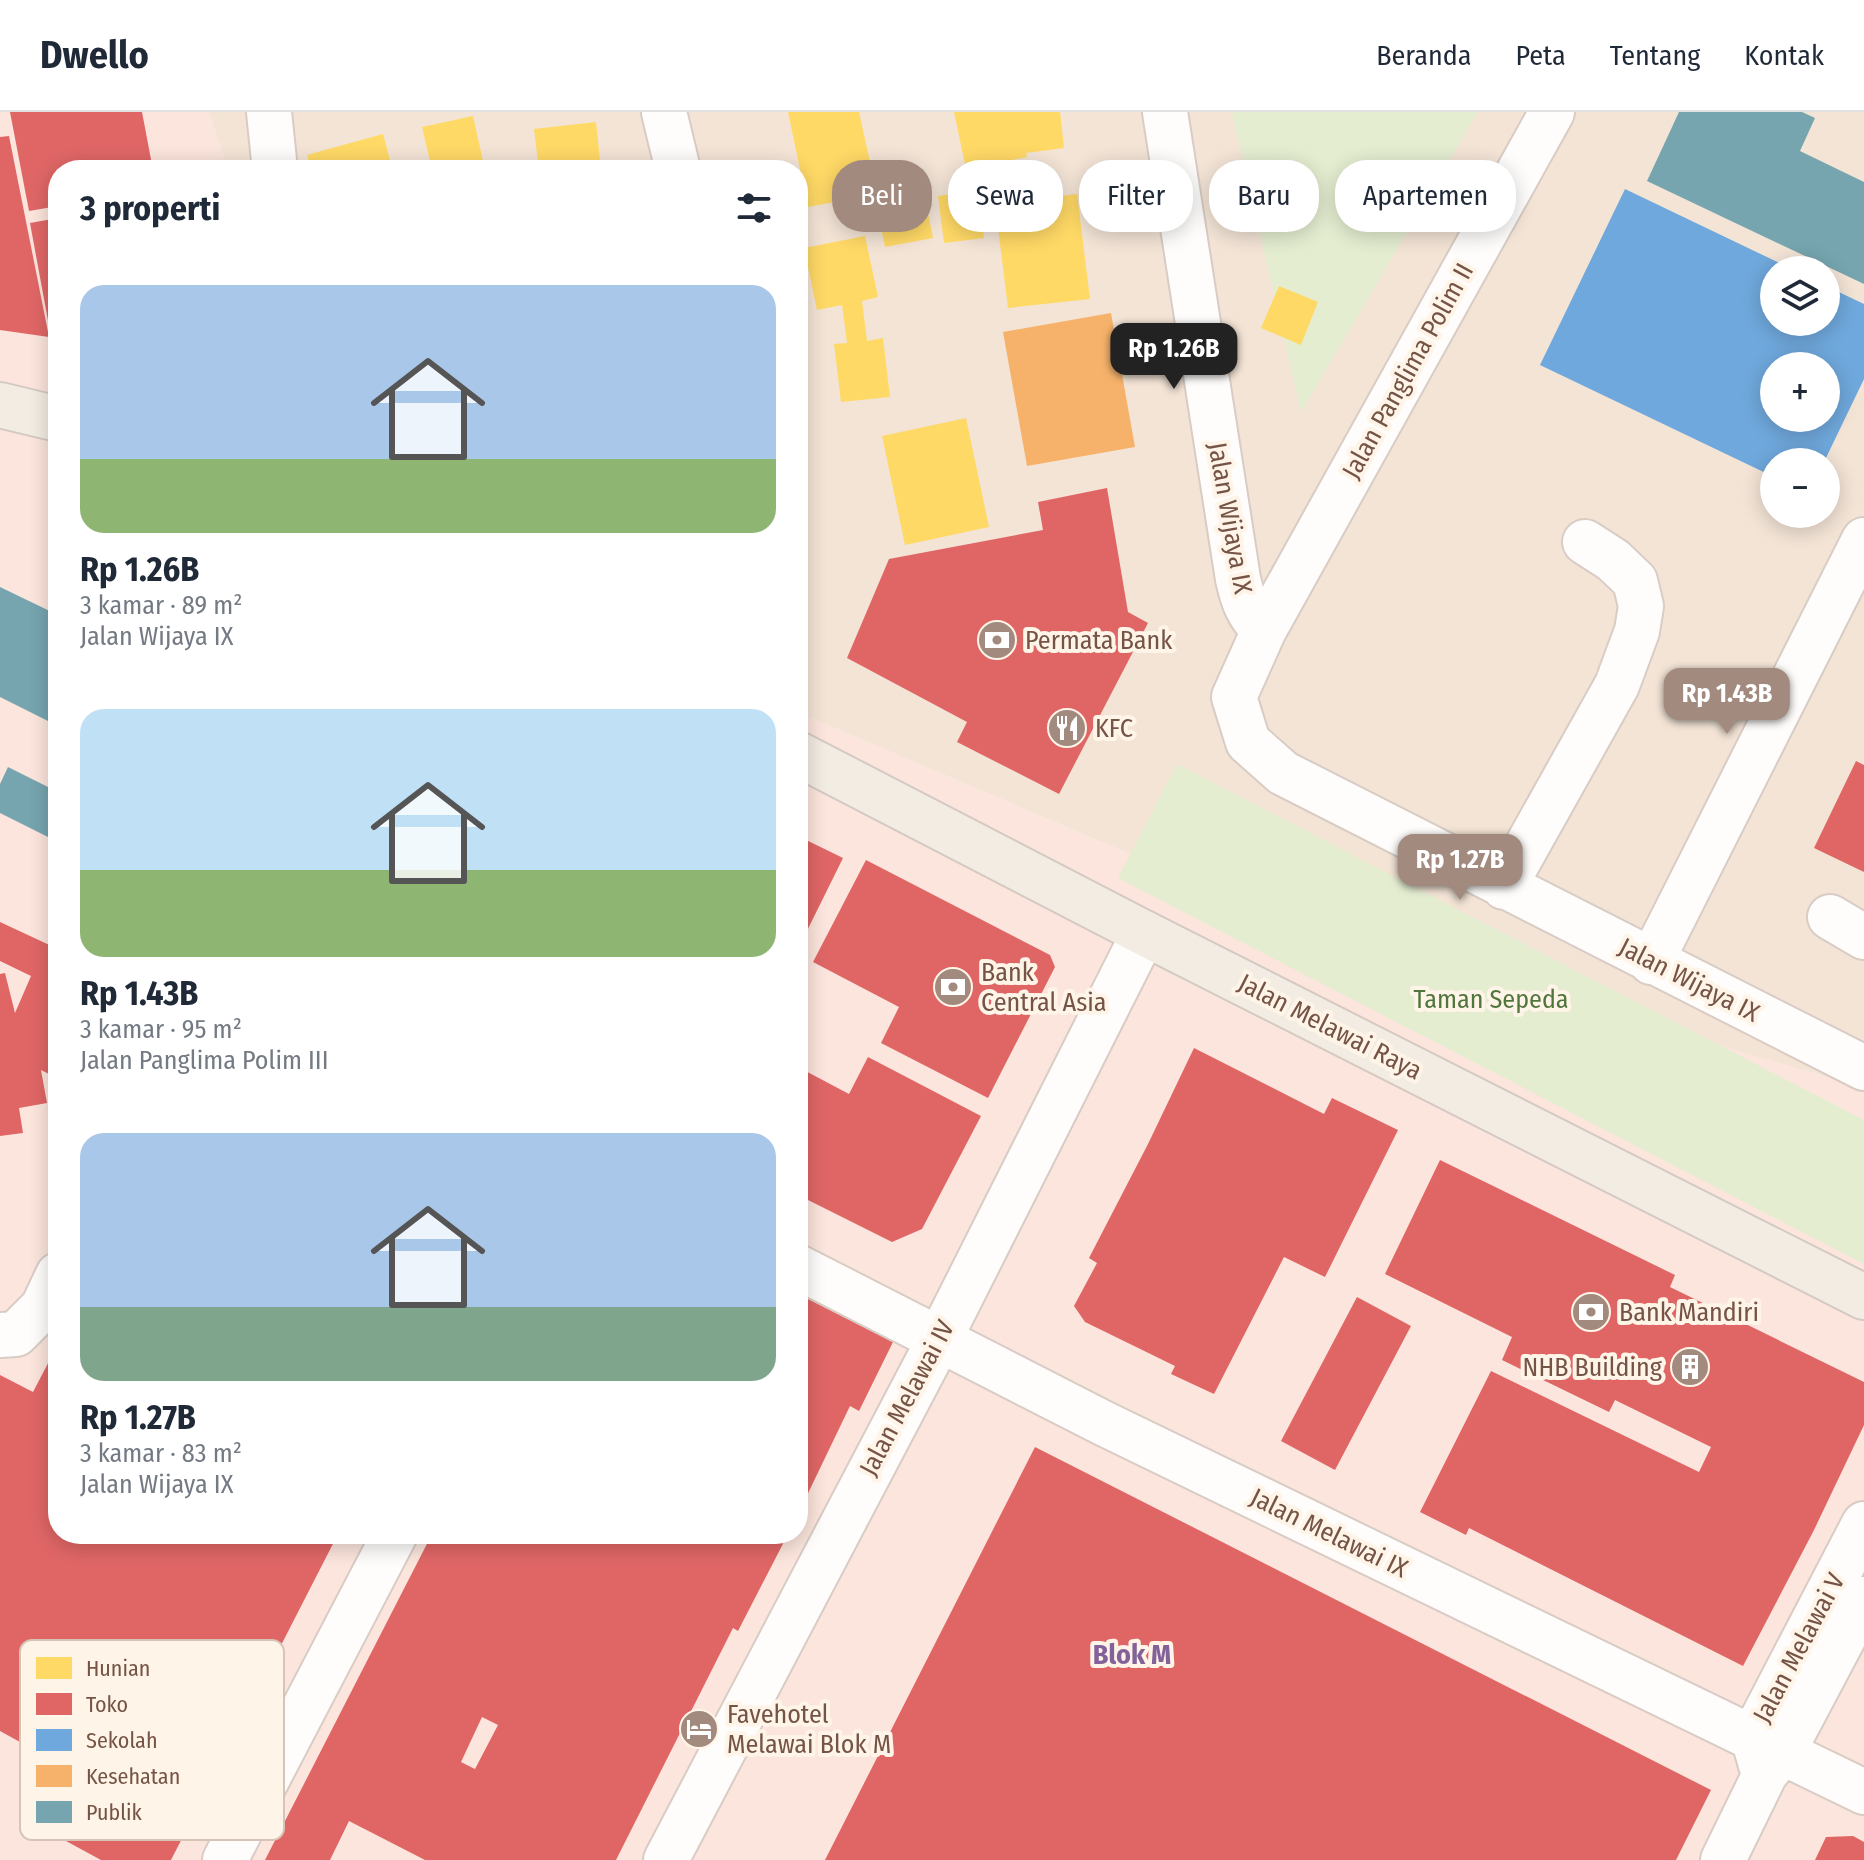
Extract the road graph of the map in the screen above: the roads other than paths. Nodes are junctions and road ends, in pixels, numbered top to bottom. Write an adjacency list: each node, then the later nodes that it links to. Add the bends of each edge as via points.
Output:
1 (269, 112): 5 (street)
2 (664, 112): 6 (street)
3 (1165, 112): 11 (street, Jalan Wijaya IX, via 1243,603)
4 (1552, 112): 11 (street, Jalan Panglima Polim II)
5 (274, 160)
6 (676, 160)
7 (0, 405): 8 (main road)
8 (48, 417)
9 (1864, 540): 15 (street)
10 (1585, 542): 13 (street, via 1635,581 1641,606 1637,631 1617,685)
11 (1264, 630): 13 (street, Jalan Wijaya IX, via 1234,697 1248,742 1283,773)
12 (808, 763): 14 (main road, Jalan Melawai Raya)
13 (1504, 887): 15 (street, Jalan Wijaya IX)
14 (1144, 933): 19 (main road, Jalan Melawai Raya); 21 (street, Jalan Melawai IV)
15 (1651, 962): 16 (street, Jalan Wijaya IX)
16 (1864, 1068)
17 (808, 1272): 21 (street, Jalan Melawai IX)
18 (48, 1295): 20 (street, via 16,1334)
19 (1864, 1297)
20 (0, 1335)
21 (939, 1340): 26 (street, Jalan Melawai IX); 30 (street, Jalan Melawai IV)
22 (1864, 1524): 26 (street, Jalan Melawai V)
23 (390, 1544): 25 (street)
24 (1864, 1599): 26 (street, Jalan Melawai V)
25 (284, 1747)
26 (1767, 1754): 27 (street, Jalan Melawai IX); 31 (street, Jalan Melawai V)
27 (1864, 1792)
28 (235, 1840): 29 (street)
29 (225, 1860)
30 (666, 1860)
31 (1723, 1860)

